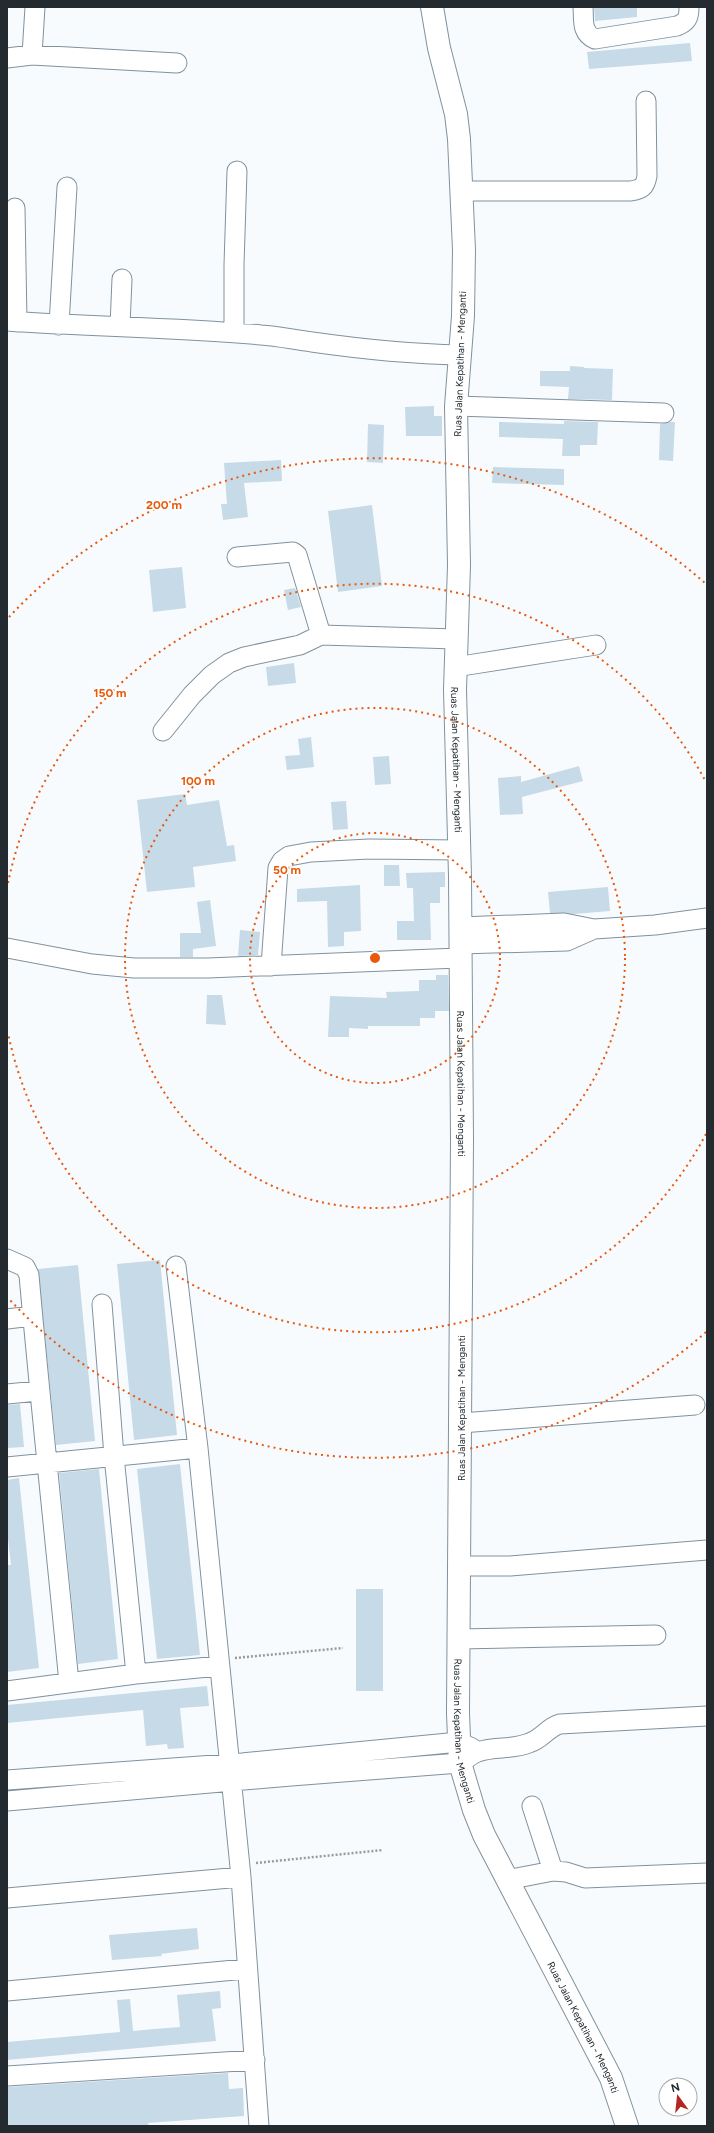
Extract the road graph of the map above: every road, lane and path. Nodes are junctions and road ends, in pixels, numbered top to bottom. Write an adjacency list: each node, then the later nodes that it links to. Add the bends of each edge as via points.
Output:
1 (35, 7): 5 (street)
2 (432, 7): 11 (main road, Ruas Jalan Kepatihan - Menganti, via 439,48 456,114)
3 (582, 7): 4 (street, via 584,30 588,36 595,38 677,26 685,23 689,17)
4 (689, 7)
5 (32, 55): 6 (street); 7 (street)
6 (7, 58)
7 (177, 63)
8 (646, 102): 11 (street, via 647,176 642,189)
9 (237, 171): 17 (street)
10 (67, 186): 15 (street)
11 (462, 190): 18 (main road, Ruas Jalan Kepatihan - Menganti, via 463,316)
12 (15, 208): 14 (street)
13 (122, 279): 16 (street)
14 (12, 322): 15 (street)
15 (59, 325): 16 (street)
16 (120, 326): 17 (street)
17 (234, 332): 18 (street, via 365,349)
18 (460, 354): 19 (main road, Ruas Jalan Kepatihan - Menganti)
19 (456, 406): 20 (street); 23 (main road, Ruas Jalan Kepatihan - Menganti, via 459,564)
20 (664, 413)
21 (237, 557): 22 (street, via 293,552 297,554)
22 (321, 636): 23 (street); 26 (street, via 300,645 244,657 229,663 192,695)
23 (456, 639): 25 (main road, Ruas Jalan Kepatihan - Menganti)
24 (596, 645): 25 (street)
25 (455, 667): 27 (main road, Ruas Jalan Kepatihan - Menganti)
26 (163, 731)
27 (459, 850): 29 (main road, Ruas Jalan Kepatihan - Menganti); 31 (street, via 369,849 311,852 289,856 278,868)
28 (707, 918): 29 (street, via 656,925 594,929 564,923)
29 (460, 943): 31 (street); 40 (main road, Ruas Jalan Kepatihan - Menganti)
30 (7, 948): 31 (street, via 92,964 134,968)
31 (271, 966)
32 (7, 1260): 35 (street, via 19,1263 27,1270)
33 (176, 1266): 41 (street)
34 (102, 1304): 42 (street)
35 (32, 1316): 36 (street); 37 (street)
36 (7, 1319)
37 (38, 1391): 38 (street); 43 (street)
38 (7, 1394)
39 (695, 1405): 40 (street)
40 (461, 1423): 46 (main road, Ruas Jalan Kepatihan - Menganti)
41 (198, 1448): 42 (street); 50 (street)
42 (114, 1456): 43 (street); 51 (street)
43 (48, 1462): 44 (street); 52 (street)
44 (7, 1466)
45 (707, 1550): 46 (street, via 510,1566)
46 (460, 1566): 48 (main road, Ruas Jalan Kepatihan - Menganti)
47 (656, 1634): 48 (street)
48 (459, 1639): 55 (main road, Ruas Jalan Kepatihan - Menganti)
49 (343, 1648): 50 (path)
50 (226, 1662): 51 (street); 56 (street)
51 (136, 1674): 52 (street)
52 (69, 1683): 53 (street)
53 (7, 1691)
54 (707, 1716): 55 (street, via 560,1724 553,1726 541,1738 520,1746)
55 (459, 1752): 56 (street); 58 (street); 65 (main road, Ruas Jalan Kepatihan - Menganti, via 474,1810)
56 (229, 1763): 57 (street); 58 (street)
57 (7, 1780)
58 (230, 1782): 59 (street); 62 (street)
59 (7, 1801)
60 (532, 1806): 63 (street)
61 (383, 1850): 62 (path)
62 (240, 1871): 66 (street); 67 (street)
63 (553, 1871): 64 (street, via 585,1878); 65 (street)
64 (707, 1873)
65 (507, 1880): 72 (main road, Ruas Jalan Kepatihan - Menganti, via 610,2078)
66 (7, 1898)
67 (246, 1968): 68 (street); 69 (street)
68 (7, 1991)
69 (255, 2060): 70 (street); 71 (street)
70 (7, 2076)
71 (259, 2126)
72 (627, 2126)

